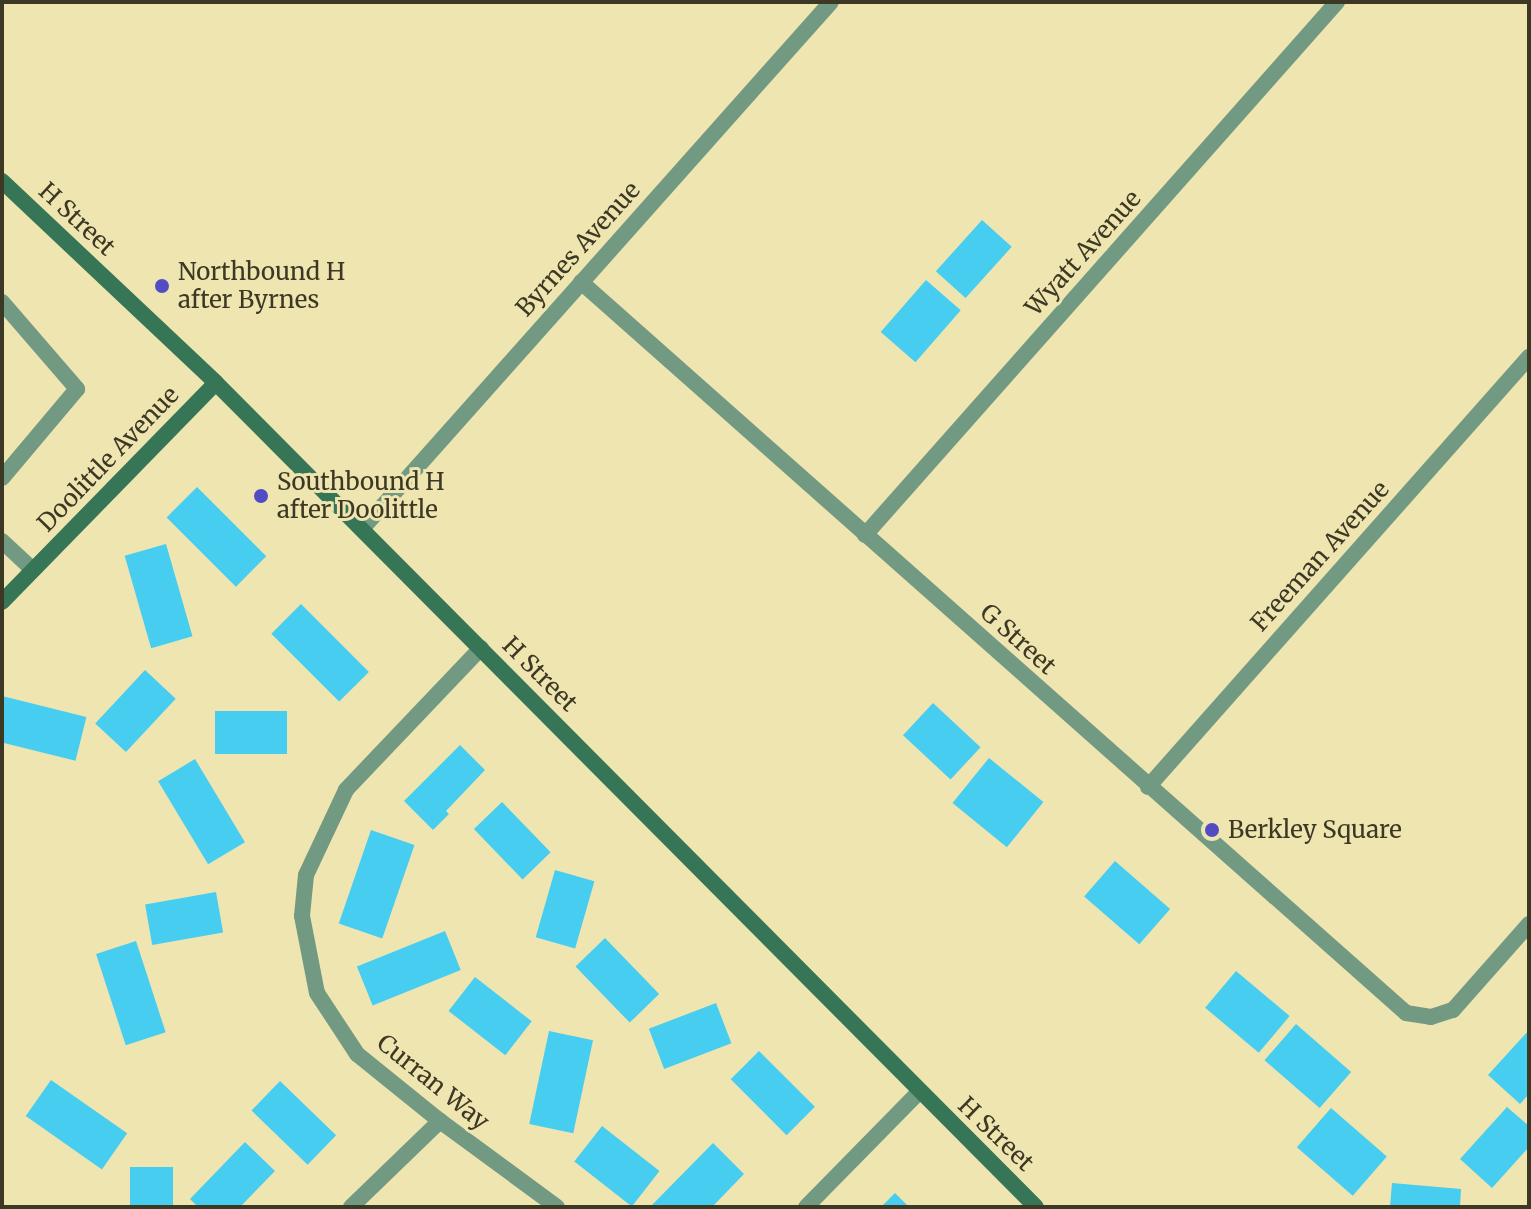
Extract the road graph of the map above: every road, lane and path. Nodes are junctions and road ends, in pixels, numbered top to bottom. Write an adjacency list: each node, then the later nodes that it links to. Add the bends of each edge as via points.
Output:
1 (831, 2): 4 (street, Byrnes Avenue)
2 (1337, 2): 10 (street, Wyatt Avenue)
3 (2, 181): 7 (street, H Street)
4 (581, 282): 9 (street, Byrnes Avenue); 10 (street, G Street)
5 (2, 302): 8 (street, via 77,389)
6 (1529, 357): 15 (street, Freeman Avenue)
7 (216, 383): 9 (street, H Street); 12 (street, Doolittle Avenue)
8 (2, 478)
9 (362, 529): 14 (street, H Street)
10 (865, 535): 15 (street, G Street)
11 (2, 541): 12 (street)
12 (33, 570): 13 (street, Doolittle Avenue)
13 (2, 602)
14 (481, 648): 17 (street, H Street); 18 (street, Curran Way, via 346,790 306,875 302,916 317,993 357,1054)
15 (1148, 787): 16 (street, G Street, via 1406,1013 1431,1017 1453,1010)
16 (1529, 924)
17 (919, 1092): 21 (street); 22 (street, H Street)
18 (440, 1121): 19 (street); 20 (street, Curran Way)
19 (351, 1207)
20 (557, 1207)
21 (806, 1207)
22 (1036, 1207)

